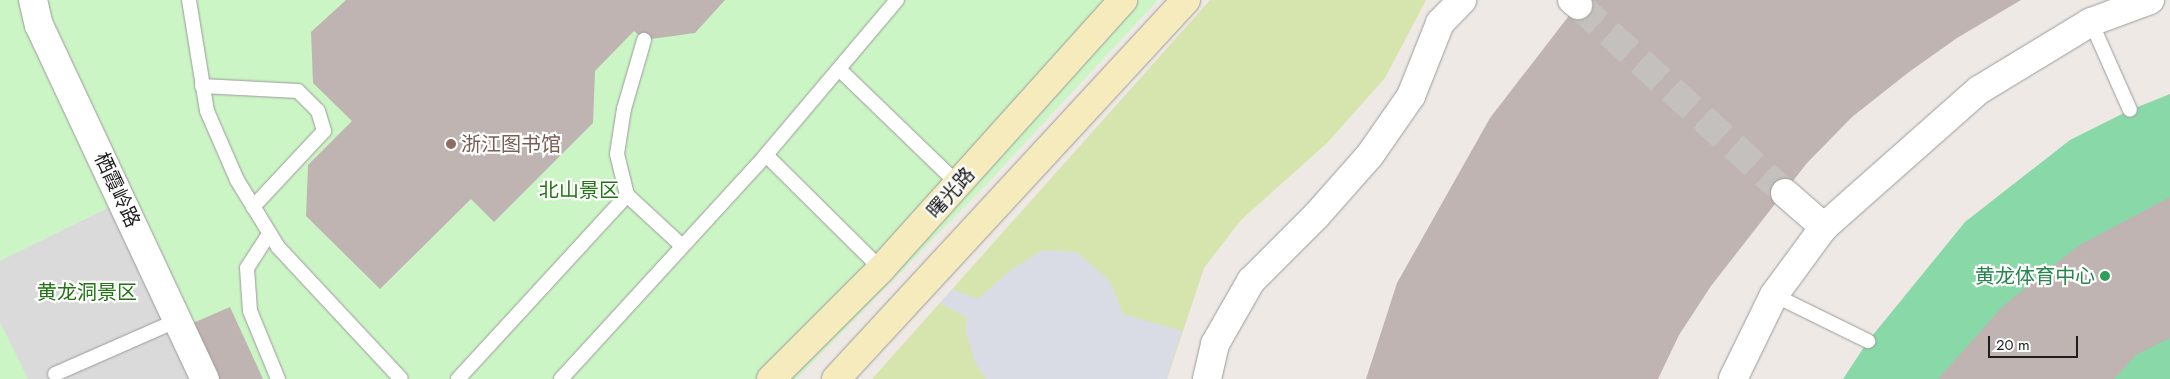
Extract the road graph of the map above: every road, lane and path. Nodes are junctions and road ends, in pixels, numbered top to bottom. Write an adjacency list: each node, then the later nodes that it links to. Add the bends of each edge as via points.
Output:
1 (33, 0): 23 (street, 栖霞岭路, via 39,25)
2 (189, 0): 11 (lane)
3 (897, 0): 10 (lane)
4 (1123, 0): 14 (main road, 曙光路)
5 (1186, 0): 32 (main road, 曙光路)
6 (1462, 0): 33 (street, via 1440,23 1411,96 1370,155 1317,215 1250,281 1216,344)
7 (2150, 0): 8 (street)
8 (2091, 22): 12 (lane); 18 (street, via 1979,90)
9 (644, 40): 16 (lane, via 624,109 617,154)
10 (840, 70): 13 (lane); 14 (lane)
11 (202, 86): 17 (lane, via 207,111 236,180); 17 (lane, via 298,91 318,110 324,131)
12 (2130, 110)
13 (766, 155): 20 (lane); 21 (lane)
14 (959, 185): 21 (main road, 曙光路)
15 (1785, 193): 18 (street)
16 (627, 195): 20 (lane); 29 (lane)
17 (253, 208): 19 (lane)
18 (1824, 226): 22 (street)
19 (270, 234): 27 (lane, via 247,268 250,312); 28 (lane, via 278,247)
20 (682, 246): 30 (lane)
21 (881, 268): 31 (main road, 曙光路)
22 (1774, 295): 24 (lane); 34 (street)
23 (178, 320): 25 (lane); 26 (street, 栖霞岭路)
24 (1868, 341)
25 (55, 374)
26 (206, 379)
27 (278, 379)
28 (401, 379)
29 (458, 379)
30 (561, 379)
31 (771, 379)
32 (836, 379)
33 (1206, 379)
34 (1733, 379)

